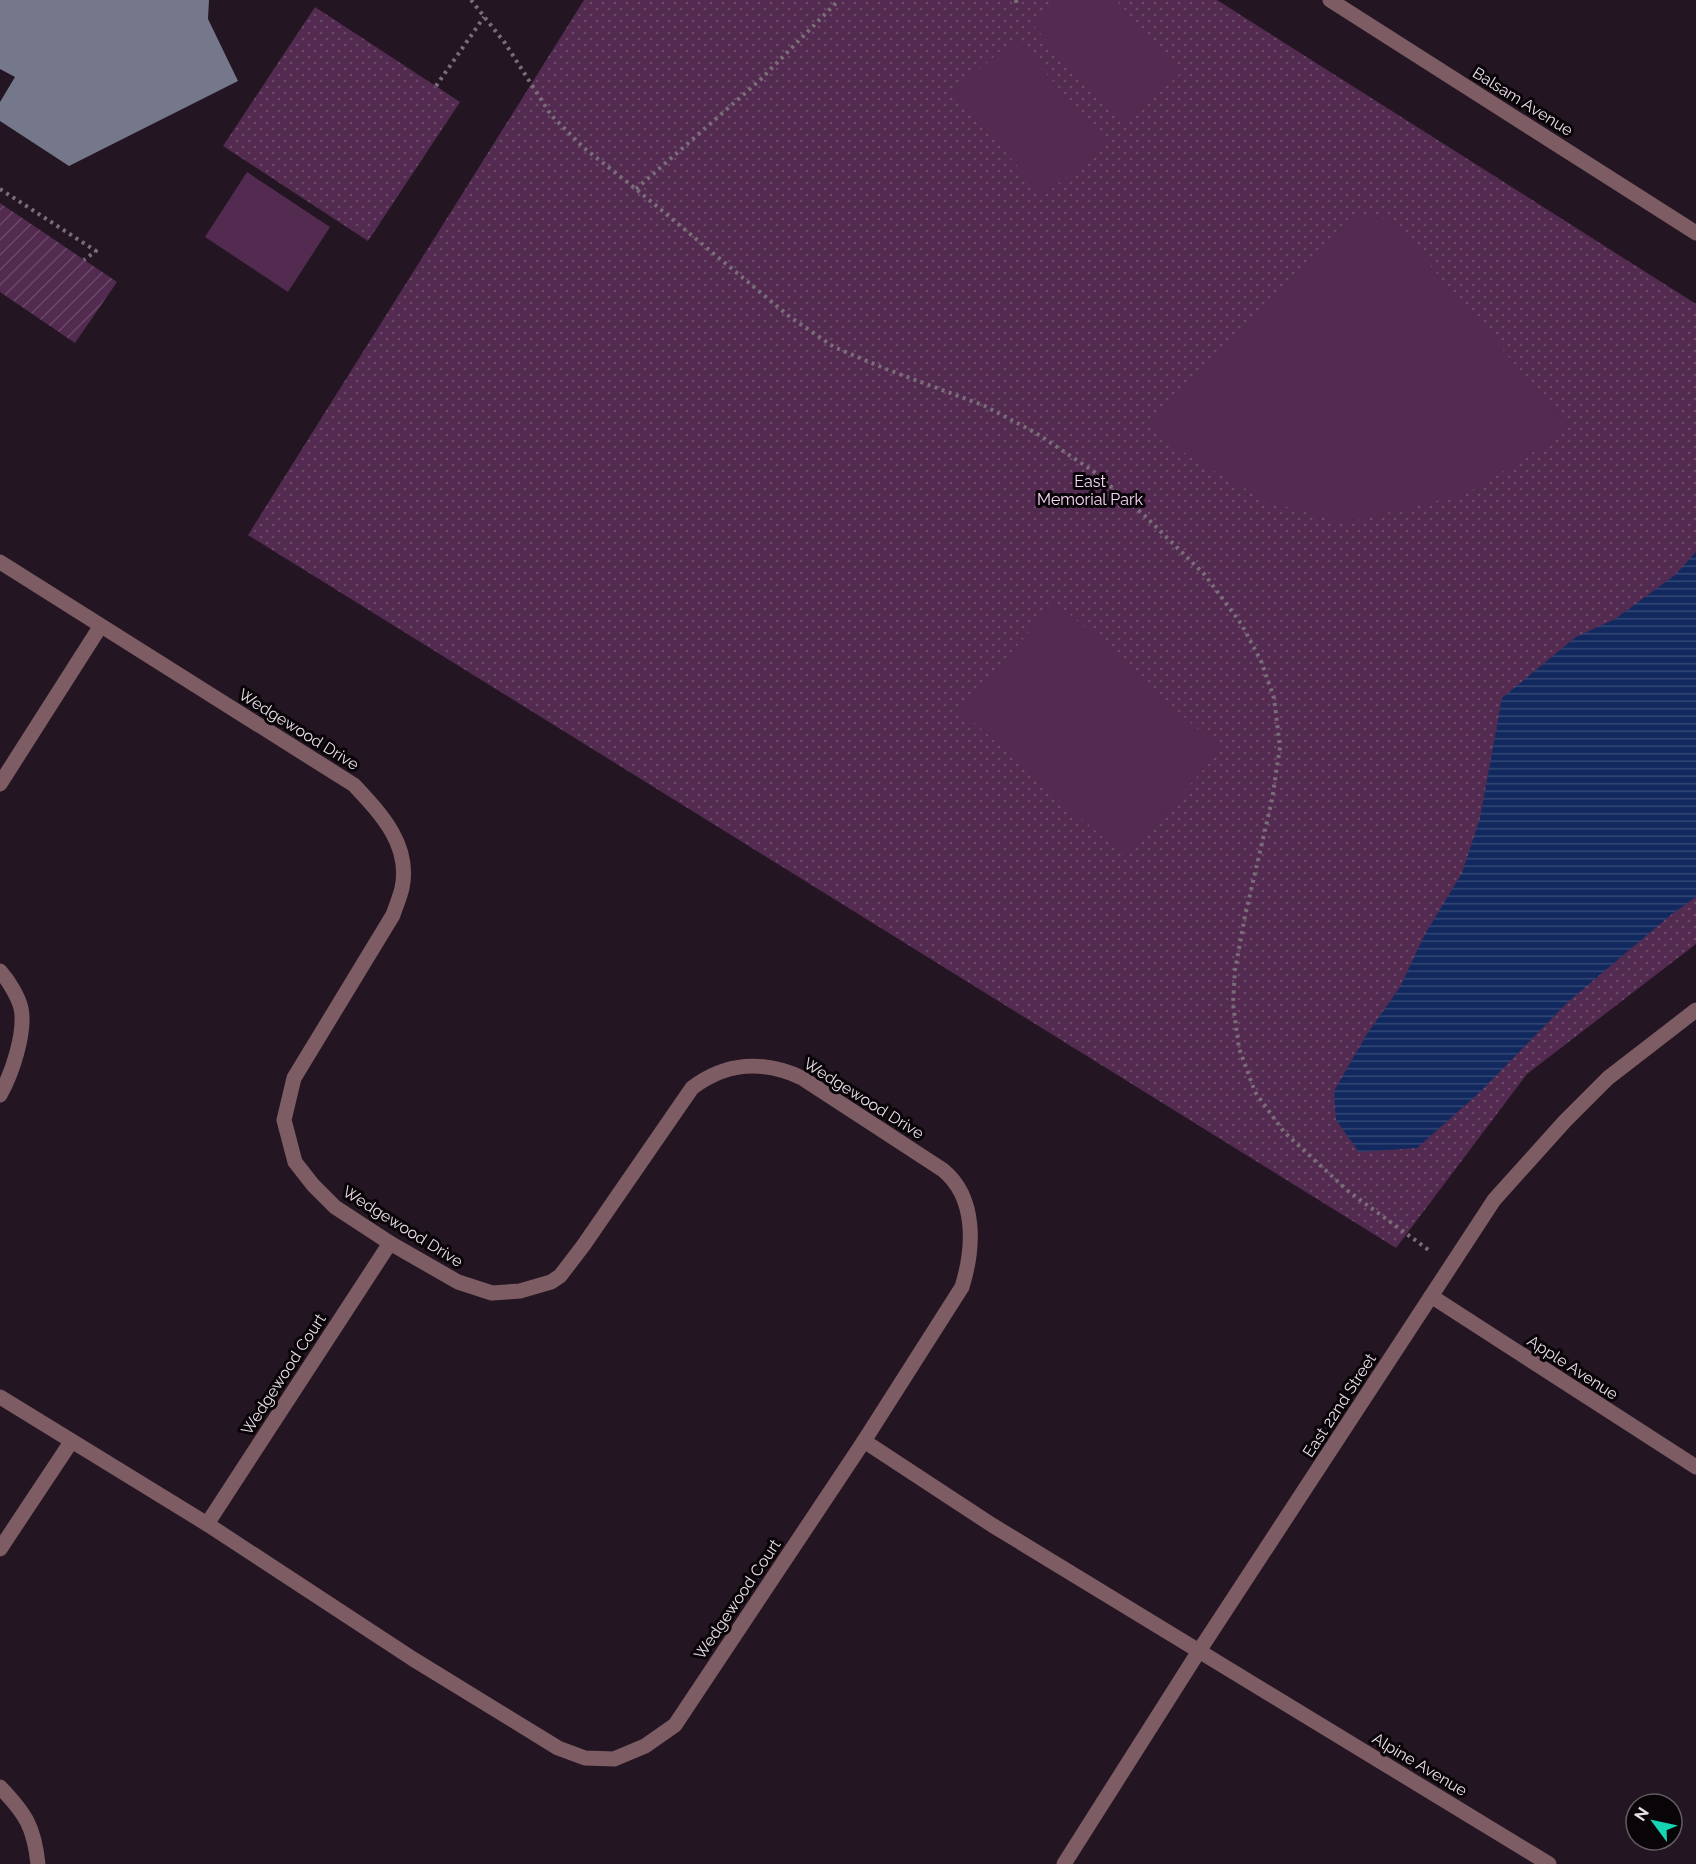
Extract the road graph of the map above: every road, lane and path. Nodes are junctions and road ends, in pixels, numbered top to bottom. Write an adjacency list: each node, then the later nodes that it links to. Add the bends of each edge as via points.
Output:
1 (471, 0): 6 (path)
2 (839, 0): 9 (path, via 759,81)
3 (1016, 0): 5 (path)
4 (1330, 0): 10 (street, Balsam Avenue)
5 (1017, 7)
6 (484, 17): 7 (path); 9 (path, via 551,115 584,148)
7 (436, 86)
8 (0, 189): 11 (path, via 96,251)
9 (636, 189): 19 (path, via 790,317 834,347 985,406 1036,433 1093,471 1205,574 1242,624 1261,661 1274,698 1280,747 1235,970 1233,1004 1239,1048 1255,1092 1284,1132 1348,1191)
10 (1696, 233)
11 (84, 260)
12 (0, 562): 13 (street, Wedgewood Drive)
13 (100, 627): 14 (street); 18 (street, Wedgewood Drive, via 354,785 382,814 403,854 402,887 393,915 294,1078 284,1119 295,1162 313,1185 335,1207)
14 (0, 784)
15 (0, 970): 17 (street, via 21,1007 22,1022 17,1053)
16 (1696, 1010): 19 (street, East 22nd Street, via 1608,1078 1565,1121 1494,1200)
17 (0, 1095)
18 (390, 1243): 22 (street, Wedgewood Drive, via 458,1282 492,1293 520,1291 551,1282 583,1246 692,1088 701,1081 750,1065 786,1070 944,1170 963,1194 971,1232 962,1287); 25 (street, Wedgewood Court)
19 (1451, 1265): 20 (street, East 22nd Street)
20 (1431, 1296): 24 (street, Apple Avenue); 27 (street, East 22nd Street)
21 (0, 1396): 23 (street, Wedgewood Court)
22 (864, 1440): 25 (street, Wedgewood Court, via 675,1725 645,1746 614,1759 585,1758 558,1748); 27 (street, via 992,1525)
23 (71, 1442): 25 (street, Wedgewood Court); 26 (street)
24 (1696, 1467)
25 (207, 1524)
26 (0, 1549)
27 (1199, 1651): 30 (street, East 22nd Street); 31 (street, Alpine Avenue)
28 (0, 1787): 29 (street, via 27,1819)
29 (38, 1864)
30 (1064, 1864)
31 (1549, 1864)

